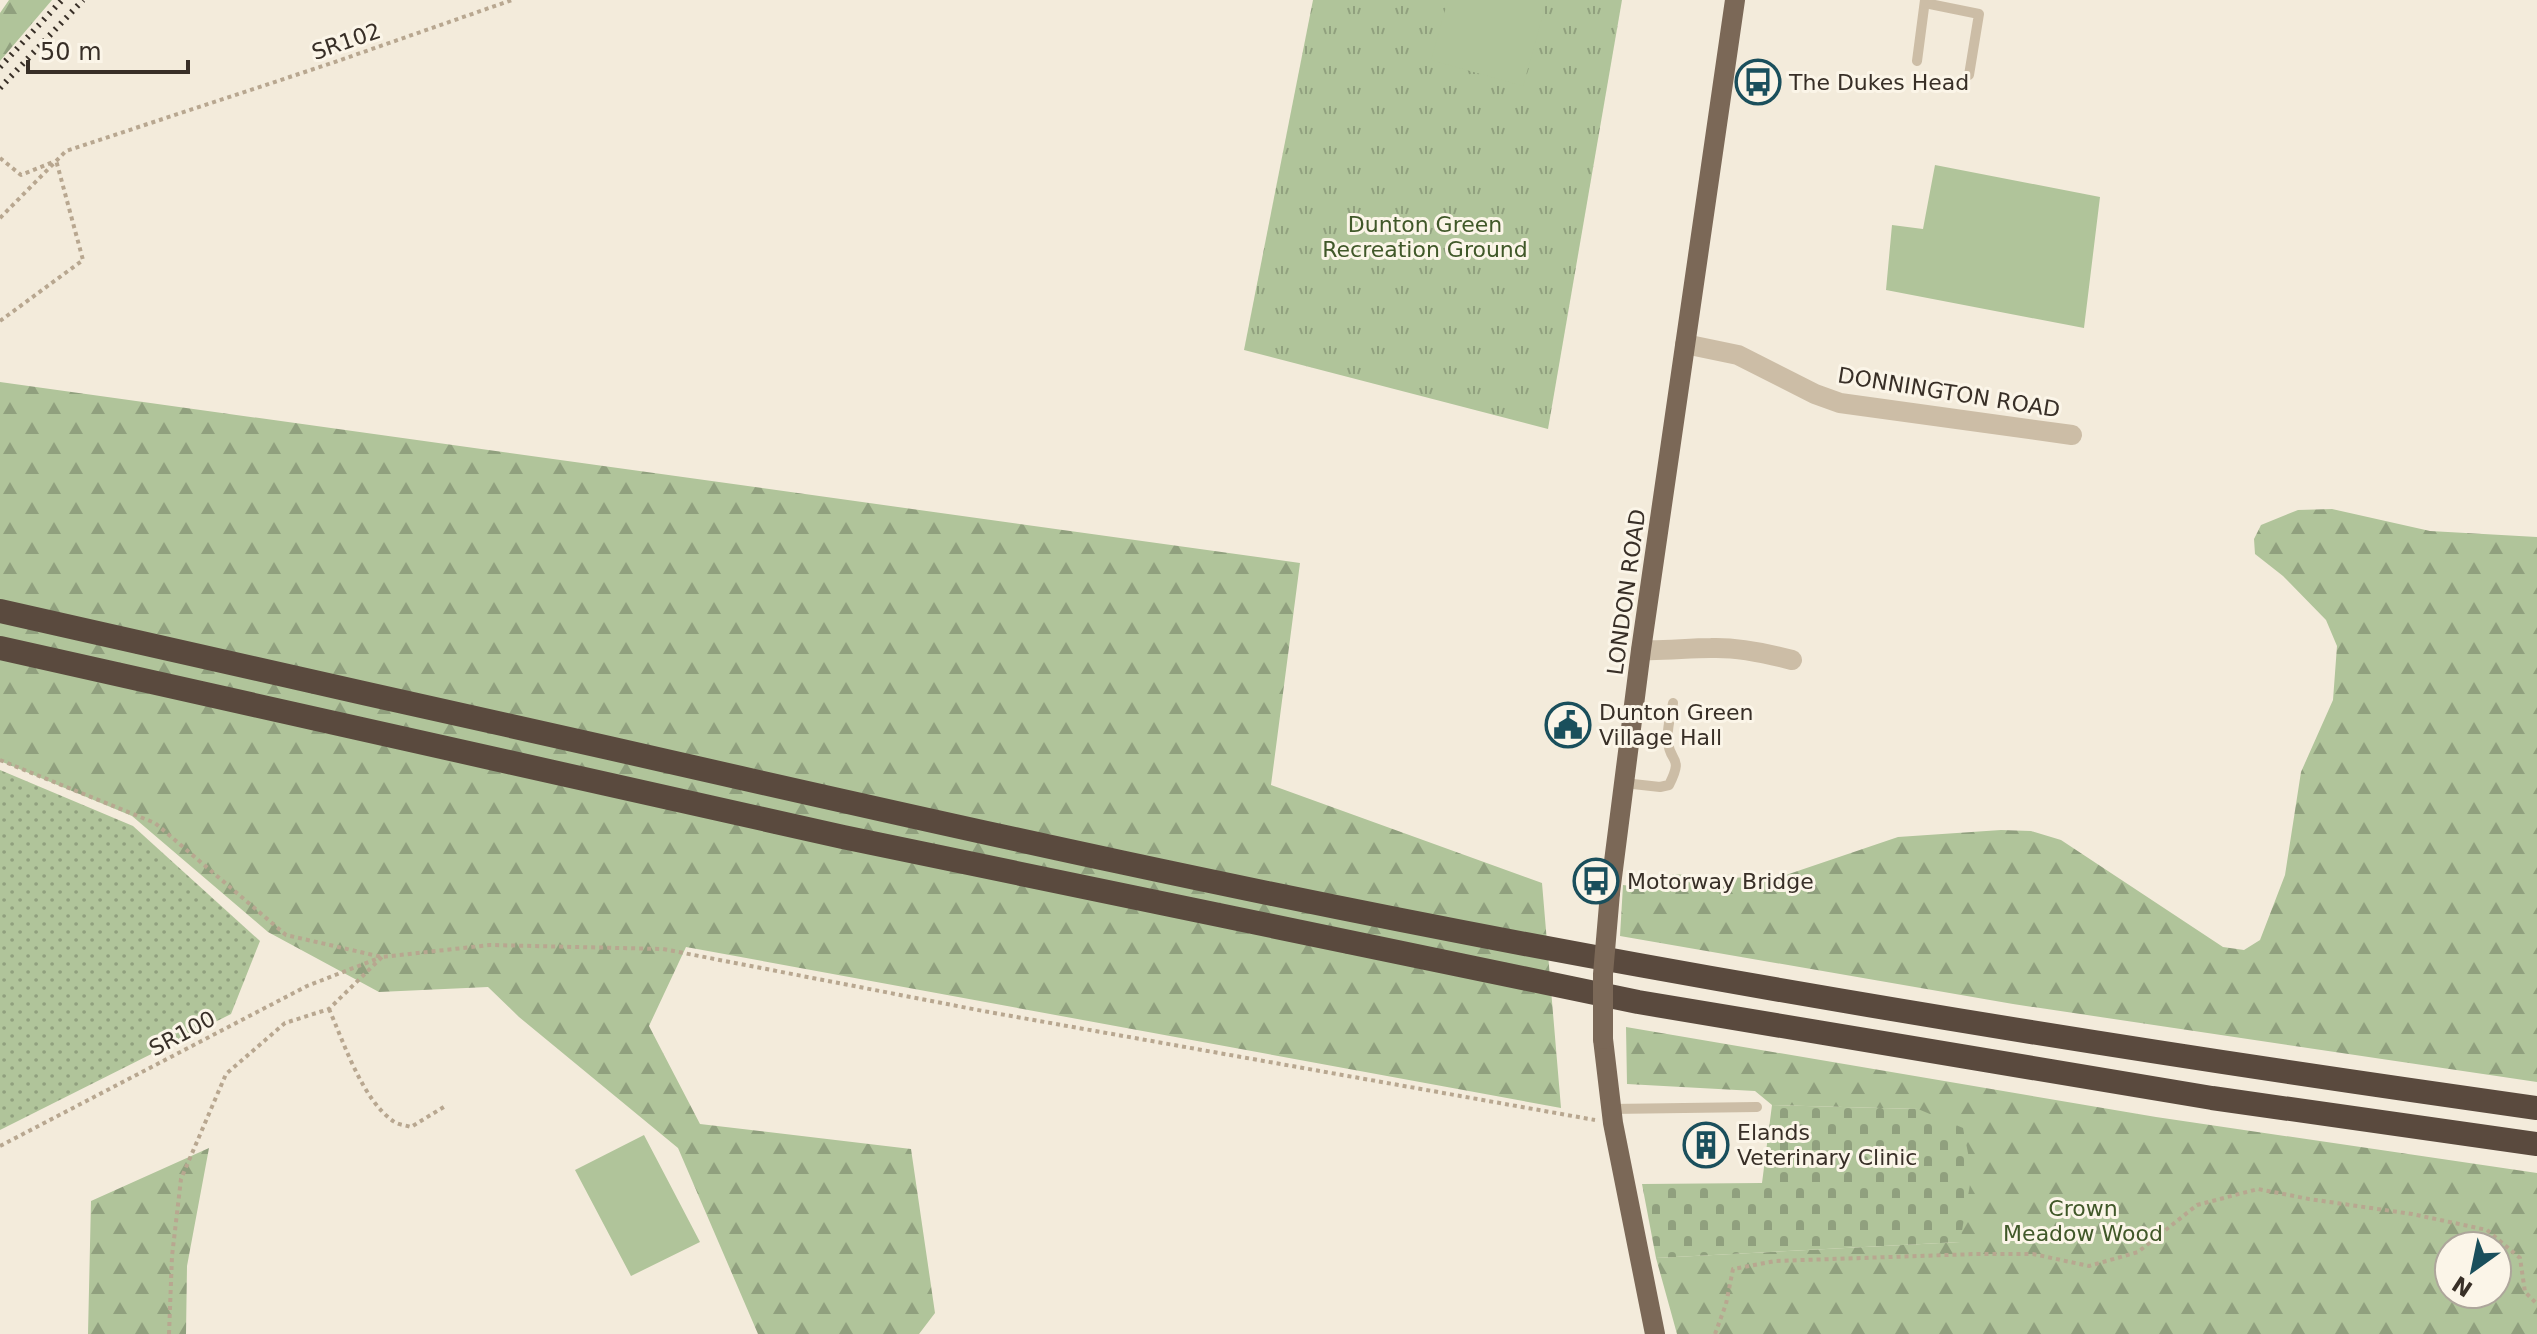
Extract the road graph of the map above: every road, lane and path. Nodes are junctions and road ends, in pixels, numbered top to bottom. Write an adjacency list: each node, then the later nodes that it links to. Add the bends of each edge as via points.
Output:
1 (512, 0): 7 (path, SR102, via 66,151)
2 (1735, 0): 10 (main road, LONDON ROAD)
3 (1925, 1): 4 (lane); 5 (lane, via 1979,14)
4 (1917, 61)
5 (1969, 75)
6 (0, 158): 7 (path, via 21,175)
7 (56, 160): 8 (path); 9 (path, via 83,260)
8 (0, 218)
9 (0, 321)
10 (1685, 344): 11 (street, DONNINGTON ROAD, via 1738,355 1840,403); 14 (main road, LONDON ROAD)
11 (2072, 435)
12 (0, 611): 23 (highway, via 1333,906 1964,1021)
13 (0, 648): 25 (highway, via 843,837 1638,1002 2212,1098)
14 (1641, 650): 15 (street, via 1712,648); 18 (main road, LONDON ROAD)
15 (1792, 660)
16 (1673, 703): 18 (lane, via 1668,743 1676,771 1669,785)
17 (0, 760): 19 (path, via 155,823 286,935)
18 (1624, 783): 24 (main road, LONDON ROAD, bridge, via 1603,974 1603,1039)
19 (382, 957): 20 (path); 24 (path, via 490,945 663,949 983,1011); 26 (path, SR100, via 307,986)
20 (329, 1009): 21 (path, via 360,1077 395,1123 411,1127); 28 (path, via 285,1023 226,1074 181,1179)
21 (447, 1105)
22 (1757, 1107): 24 (lane)
23 (2537, 1108)
24 (1612, 1116): 29 (main road, LONDON ROAD)
25 (2537, 1144)
26 (0, 1146)
27 (2537, 1304): 30 (path, via 2525,1292 2520,1258 2487,1230 2258,1189 2197,1205 2138,1252 2089,1266 2033,1254 1976,1254 1775,1261 1733,1269)
28 (169, 1334)
29 (1655, 1334)
30 (1715, 1334)

